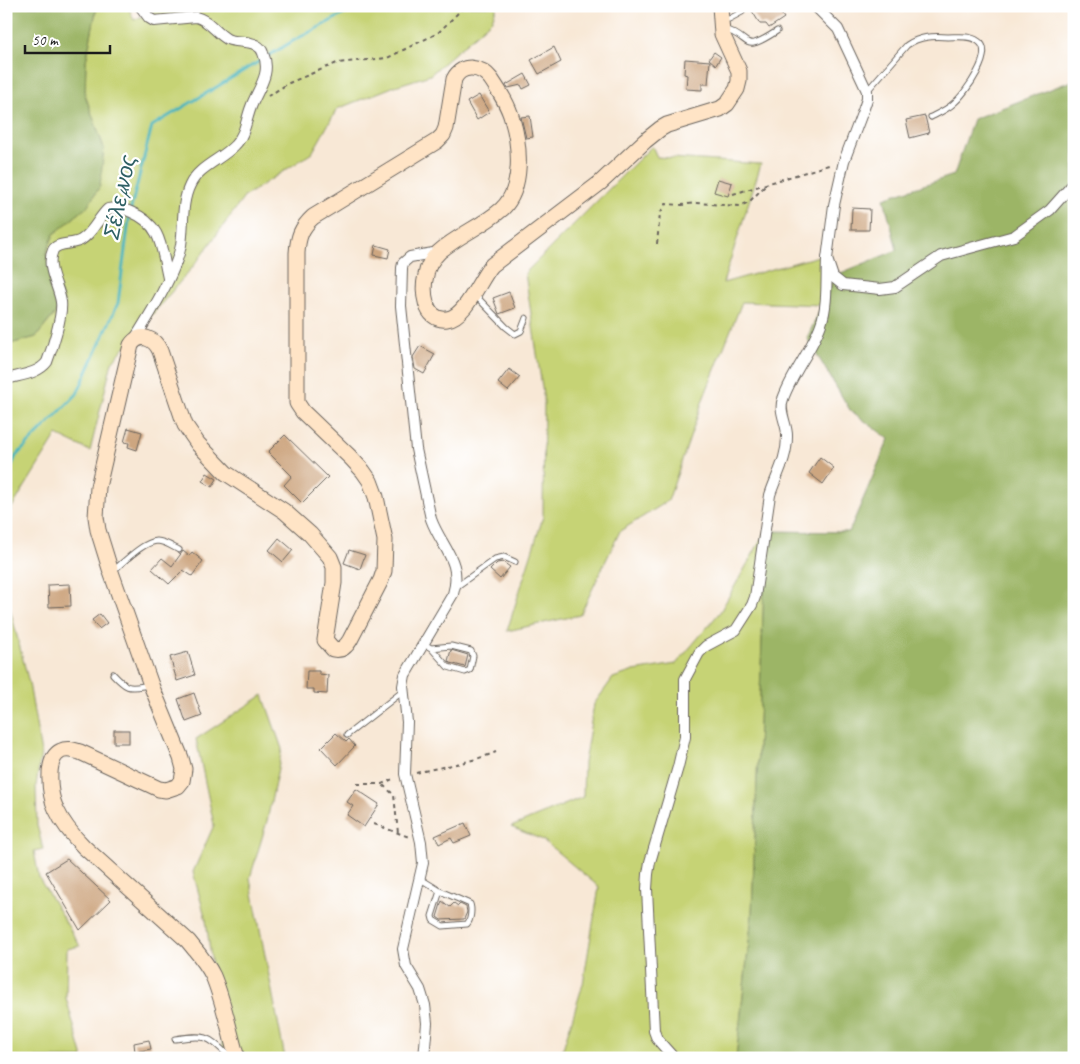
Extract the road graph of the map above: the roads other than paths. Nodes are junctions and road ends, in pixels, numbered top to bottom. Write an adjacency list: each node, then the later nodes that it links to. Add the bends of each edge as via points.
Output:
1 (140, 6): 11 (street, via 154,21 196,17 226,38 258,45 267,63 264,79 236,145 195,175 189,186 181,246)
2 (815, 6): 6 (street, via 838,29)
3 (742, 12): 4 (lane, via 729,19)
4 (720, 18): 5 (lane, via 731,31 750,44 762,41); 12 (main road, via 739,71 737,90 727,104 667,125 653,134 600,183 492,265)
5 (777, 30)
6 (867, 91): 7 (lane, via 914,40 930,36 977,40 984,52 974,78 954,104); 10 (street, via 844,161)
7 (931, 117)
8 (1074, 183): 10 (street, via 1050,210 1020,233 941,256 895,287 880,289 843,285 833,277)
9 (439, 252): 12 (main road, via 426,276 424,298 430,312 444,319 453,317); 14 (main road, via 503,208 514,190 517,149 512,118 489,77 473,68 456,75 446,128 437,141 314,217 305,224 298,238 297,403 370,481 386,551 381,580 347,644 337,650 330,648 324,640 334,583 330,557 284,511 226,472 198,444 185,425 158,346 150,338); 19 (street, via 410,257 403,263 401,306 416,449 431,519 456,570)
10 (827, 259): 31 (street, via 823,320 782,404 788,436 782,468 770,495 755,597 736,630 702,649 687,674 684,686 685,738 650,862 647,889 654,1030 657,1039)
11 (168, 278): 14 (street); 15 (street, via 156,230 139,216 120,208 108,209 82,240 56,246 52,251 51,267 61,302 48,362 36,371)
12 (473, 294): 13 (lane, via 515,334 521,331)
13 (526, 318)
14 (134, 340): 18 (main road, via 129,350 97,494 98,530)
15 (6, 379)
16 (179, 550): 18 (lane, via 155,541)
17 (515, 562): 19 (lane, via 504,557 495,559)
18 (111, 572): 22 (main road)
19 (455, 587): 20 (street)
20 (427, 646): 20 (lane, via 448,667 465,672 470,670 471,652 451,646); 23 (street, via 405,675)
21 (113, 674): 22 (lane, via 128,688)
22 (151, 685): 29 (main road, via 182,758 184,775 178,786 159,789 80,752 65,750 56,755 52,764 52,794 68,830 188,941 201,957 220,996)
23 (403, 691): 24 (lane); 25 (street, via 407,722 405,774 423,863)
24 (348, 734)
25 (419, 878): 26 (lane); 30 (street, via 403,959 425,1005)
26 (440, 891): 26 (lane, via 470,904 467,924 443,926 433,920)
27 (175, 1039): 28 (lane, via 205,1037)
28 (231, 1058)
29 (236, 1058)
30 (424, 1058)
31 (674, 1058)

